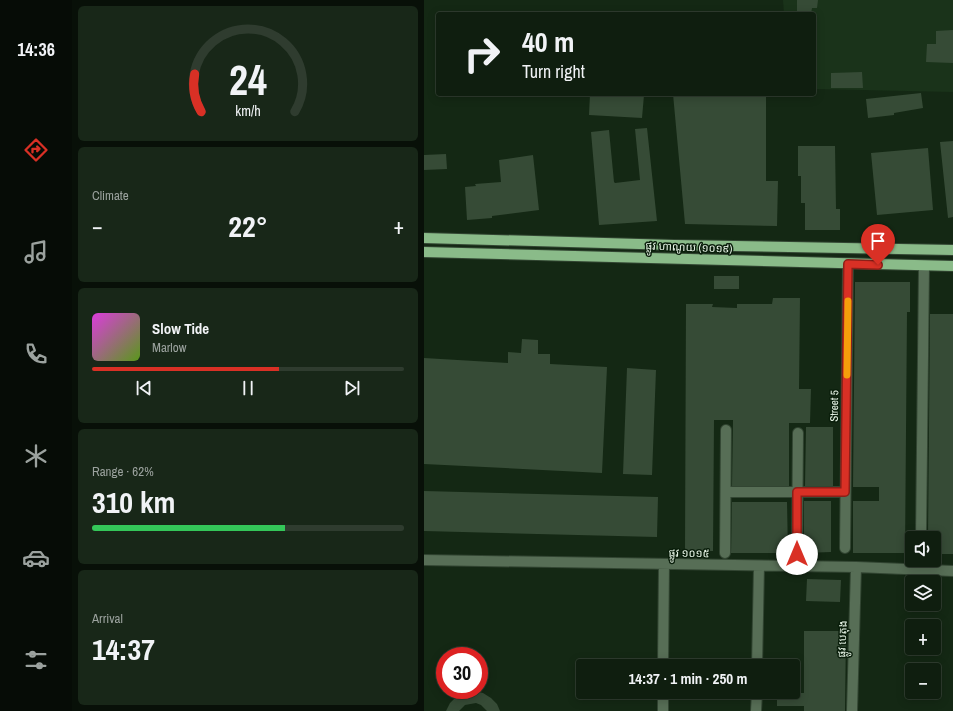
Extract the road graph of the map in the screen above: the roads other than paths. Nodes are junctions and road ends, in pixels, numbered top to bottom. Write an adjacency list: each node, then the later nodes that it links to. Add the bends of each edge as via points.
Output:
1 (424, 238): 2 (main road, ផ្លូវ ហាណូយ (១០១៩))
2 (953, 250)
3 (424, 252): 4 (main road, ផ្លូវ ហាណូយ (១០១៩))
4 (848, 264): 5 (main road, ផ្លូវ ហាណូយ (១០១៩)); 11 (street, Street 5)
5 (924, 266): 6 (main road, ផ្លូវ ហាណូយ (១០១៩)); 12 (street)
6 (953, 266)
7 (726, 430): 9 (street)
8 (798, 433): 10 (street)
9 (726, 492): 10 (street); 14 (street)
10 (797, 492): 11 (street); 15 (street)
11 (845, 492): 13 (street, Street 5)
12 (921, 531)
13 (845, 548)
14 (725, 553)
15 (797, 554)
16 (424, 560): 17 (street, ផ្លូវ ១០១៥)
17 (664, 564): 18 (street, ផ្លូវ ១០១៥); 21 (street)
18 (759, 566): 19 (street, ផ្លូវ ១០១៥); 22 (street)
19 (856, 567): 20 (street, ផ្លូវ ១០១៥); 27 (street, ផ្លូវ បេតុង)
20 (953, 571)
21 (663, 659)
22 (757, 659)
23 (663, 699): 25 (street)
24 (757, 699): 26 (street)
25 (663, 711)
26 (756, 711)
27 (852, 711)

